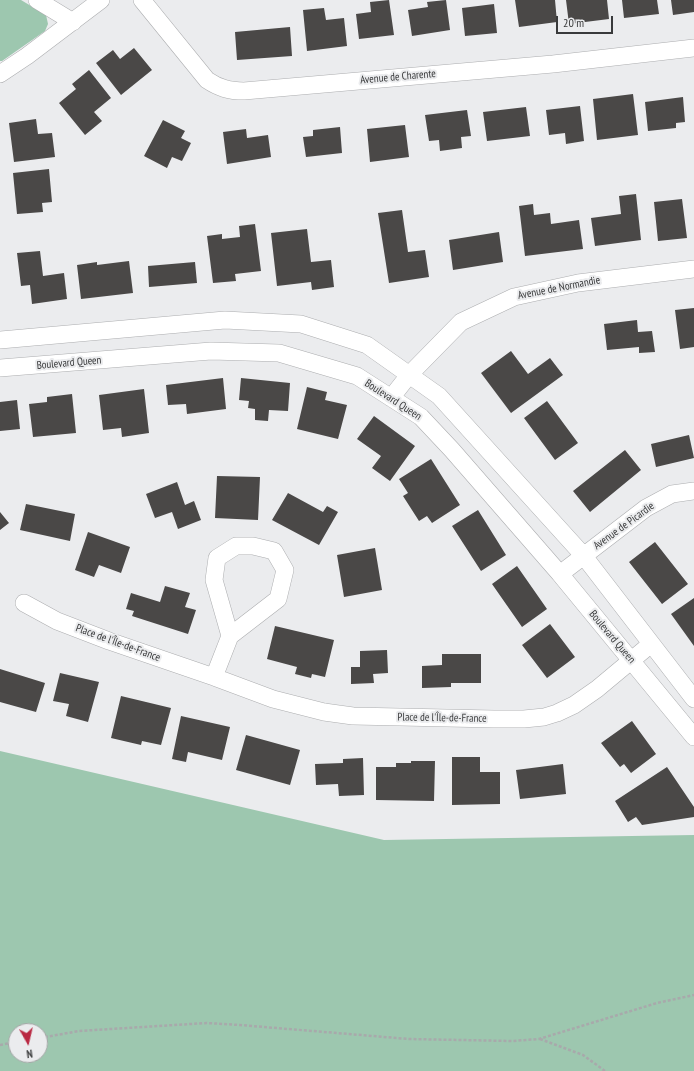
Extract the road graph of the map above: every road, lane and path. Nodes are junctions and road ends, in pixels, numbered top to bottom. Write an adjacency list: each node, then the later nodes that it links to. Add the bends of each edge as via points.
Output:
1 (37, 0): 4 (street)
2 (101, 0): 4 (street)
3 (142, 0): 5 (street, Avenue de Charente, via 207,80 217,87 231,91 553,64)
4 (72, 22): 6 (street)
5 (694, 48)
6 (0, 74)
7 (694, 269): 10 (street, Avenue de Normandie, via 578,283 514,297 461,322)
8 (0, 340): 10 (street, via 225,320 302,324 367,345)
9 (0, 368): 11 (street, Boulevard Queen, via 211,351 279,353 357,376)
10 (409, 375): 11 (street, Avenue de Normandie); 13 (street, via 439,396)
11 (391, 398): 14 (street, Boulevard Queen, via 421,417)
12 (694, 492): 13 (street, Avenue de Picardie, via 672,494 646,508)
13 (583, 555): 14 (street, Avenue de Picardie); 17 (street)
14 (560, 574): 18 (street, Boulevard Queen)
15 (24, 603): 19 (street, Place de l'Île-de-France, via 57,621)
16 (230, 636): 16 (street, via 278,600 285,570 274,551 253,546 236,546 217,558 214,580); 19 (street)
17 (651, 644): 18 (street, Place de l'Île-de-France); 20 (street)
18 (632, 661): 19 (street, Place de l'Île-de-France, via 574,705 544,717 524,719 353,716 324,712 273,699); 21 (street, Boulevard Queen)
19 (214, 677)
20 (694, 699)
21 (694, 737)
22 (694, 995): 24 (path, via 657,1003)
23 (48, 1037): 24 (path, via 79,1031 207,1023 409,1039)
24 (539, 1039): 25 (path, via 583,1054)
25 (605, 1071)

